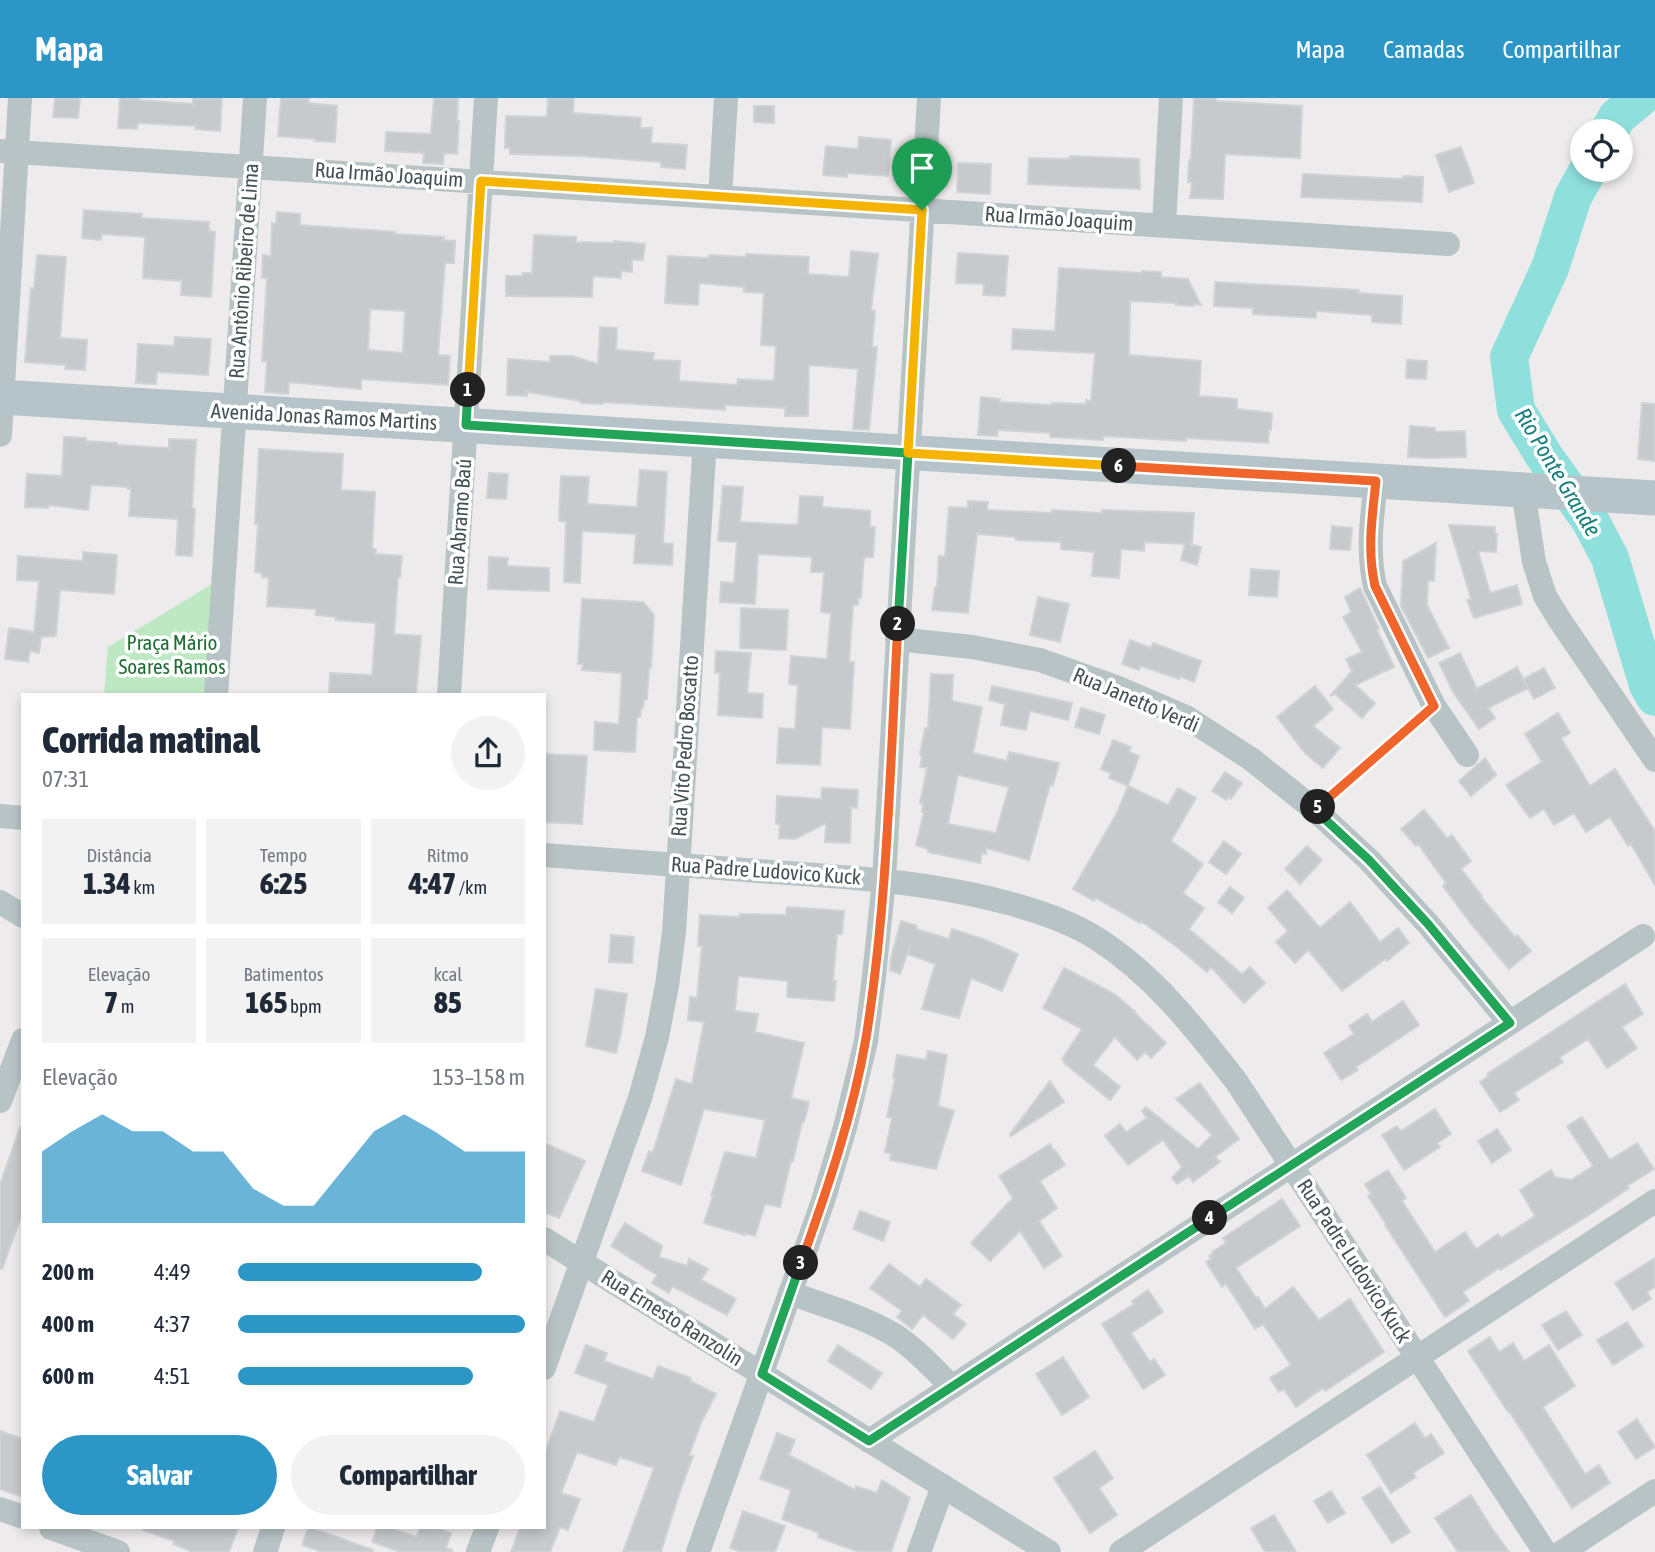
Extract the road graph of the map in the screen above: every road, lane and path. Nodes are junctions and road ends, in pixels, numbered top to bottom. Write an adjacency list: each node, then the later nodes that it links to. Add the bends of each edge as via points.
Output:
1 (20, 98): 7 (street)
2 (255, 98): 8 (street, Rua Antônio Ribeiro de Lima)
3 (486, 98): 9 (street, Rua Abramo Baú)
4 (726, 98): 10 (street)
5 (929, 98): 11 (street)
6 (1171, 98): 12 (street)
7 (9, 151): 8 (street, Rua Irmão Joaquim); 14 (street)
8 (250, 167): 9 (street, Rua Irmão Joaquim); 15 (street, Rua Antônio Ribeiro de Lima)
9 (481, 181): 10 (street, Rua Irmão Joaquim); 16 (street, Rua Abramo Baú)
10 (720, 197): 11 (street, Rua Irmão Joaquim)
11 (922, 210): 12 (street, Rua Irmão Joaquim); 19 (street)
12 (1164, 225): 13 (street, Rua Irmão Joaquim)
13 (1448, 244)
14 (1, 397): 15 (main road, Avenida Jonas Ramos Martins); 17 (street)
15 (234, 411): 16 (main road, Avenida Jonas Ramos Martins); 24 (street, Rua Antônio Ribeiro de Lima)
16 (466, 425): 18 (main road, Avenida Jonas Ramos Martins); 25 (street, Rua Abramo Baú)
17 (0, 435)
18 (705, 440): 19 (main road, Avenida Jonas Ramos Martins); 33 (street, Rua Vito Pedro Boscatto)
19 (908, 453): 20 (main road, Avenida Jonas Ramos Martins); 23 (street)
20 (1376, 481): 21 (main road, Avenida Jonas Ramos Martins); 26 (street, via 1370,567)
21 (1523, 490): 22 (main road, Avenida Jonas Ramos Martins); 28 (street, via 1534,562 1545,596)
22 (1655, 498)
23 (897, 639): 29 (street, Rua Janetto Verdi, via 1040,660 1116,687 1186,718 1251,759); 34 (street)
24 (216, 693)
25 (449, 693)
26 (1434, 706): 27 (street); 29 (path)
27 (1466, 755)
28 (1655, 760)
29 (1315, 810): 38 (street, Rua Janetto Verdi, via 1428,924)
30 (0, 816): 31 (street)
31 (21, 818)
32 (546, 855): 33 (street, Rua Padre Ludovico Kuck)
33 (678, 865): 34 (street, Rua Padre Ludovico Kuck); 44 (street, Rua Vito Pedro Boscatto, via 674,932 657,1037)
34 (884, 880): 41 (street, Rua Padre Ludovico Kuck, via 1024,907 1094,937 1135,966 1200,1034); 45 (street, via 866,1041 823,1201)
35 (0, 902): 36 (street)
36 (21, 915)
37 (1643, 936): 38 (street)
38 (1510, 1023): 41 (street)
39 (21, 1045): 40 (street)
40 (0, 1101)
41 (1291, 1165): 46 (street, Rua Padre Ludovico Kuck); 49 (street)
42 (1655, 1201): 46 (street)
43 (546, 1240): 44 (street, Rua Ernesto Ranzolin)
44 (582, 1262): 47 (street, Rua Vito Pedro Boscatto); 48 (street, Rua Ernesto Ranzolin)
45 (790, 1293): 48 (street); 49 (street, via 894,1335)
46 (1417, 1357): 64 (street); 65 (street, Rua Padre Ludovico Kuck)
47 (546, 1362)
48 (762, 1374): 50 (street, Rua Ernesto Ranzolin); 61 (street)
49 (952, 1387): 50 (street)
50 (869, 1441): 51 (street, Rua Ernesto Ranzolin)
51 (943, 1486): 62 (street); 63 (street, Rua Ernesto Ranzolin)
52 (1655, 1491): 66 (street)
53 (0, 1509): 54 (street)
54 (21, 1516)
55 (58, 1529): 58 (street)
56 (273, 1529): 59 (street)
57 (487, 1529): 60 (street)
58 (118, 1552)
59 (265, 1552)
60 (478, 1552)
61 (698, 1552)
62 (919, 1552)
63 (1049, 1552)
64 (1121, 1552)
65 (1545, 1552)
66 (1562, 1552)

